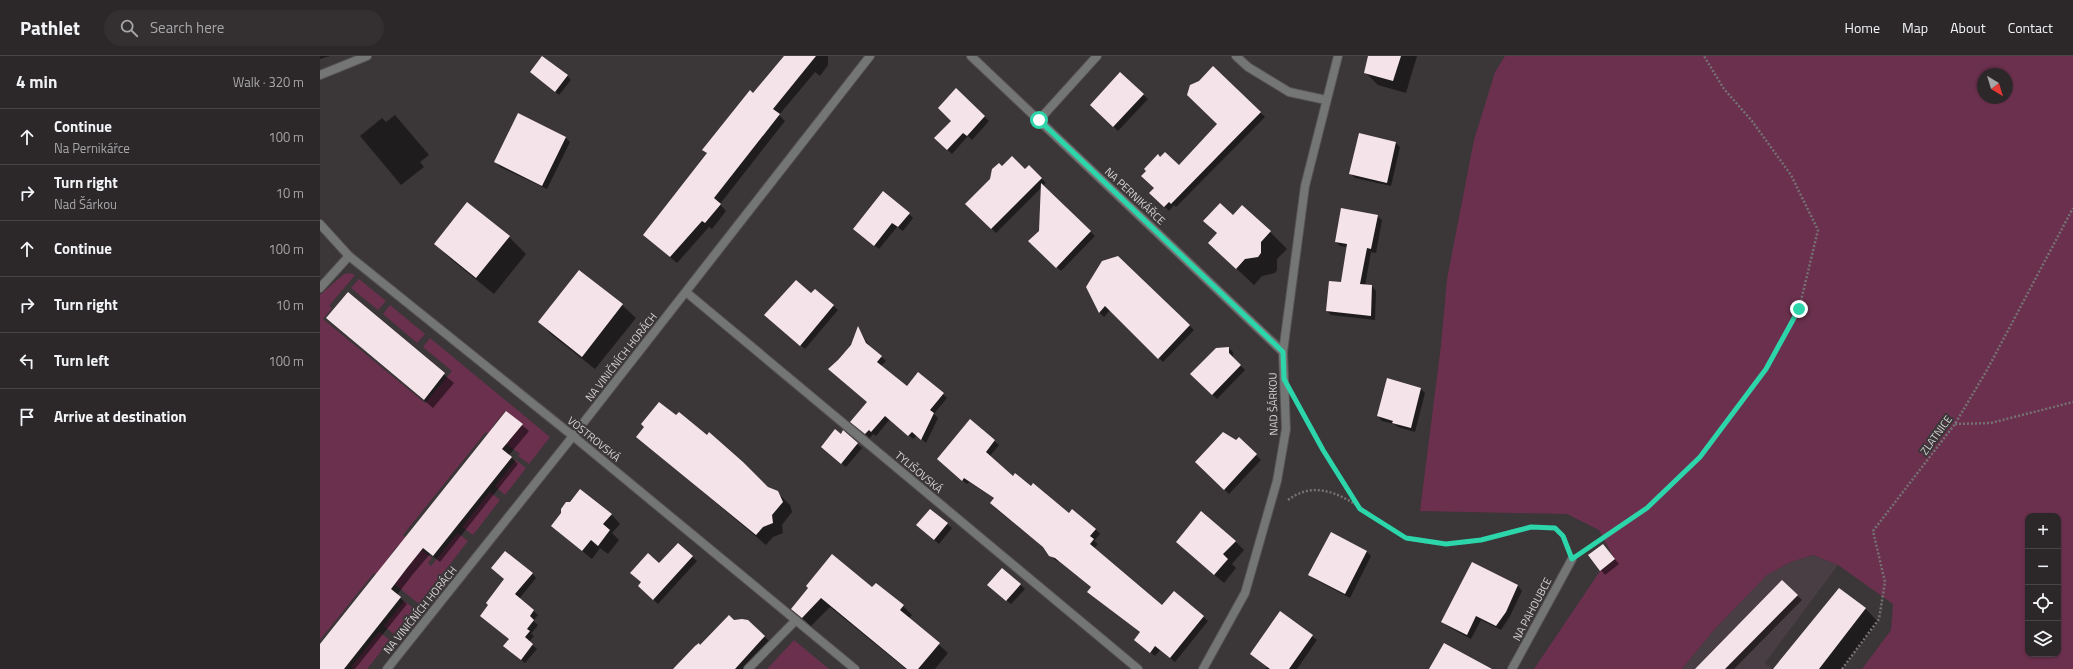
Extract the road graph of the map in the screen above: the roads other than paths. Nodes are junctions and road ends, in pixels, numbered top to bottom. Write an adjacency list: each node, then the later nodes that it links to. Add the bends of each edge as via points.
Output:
1 (367, 56): 7 (street)
2 (870, 56): 13 (street, NA VINIČNÍCH HORÁCH)
3 (971, 56): 9 (street, NA PERNIKÁŘCE)
4 (1097, 56): 9 (street)
5 (1236, 56): 8 (street, via 1248,67 1289,92)
6 (1338, 56): 8 (street, NAD ŠÁRKOU)
7 (320, 75)
8 (1326, 100): 14 (street, NAD ŠÁRKOU, via 1305,186)
9 (1039, 120): 14 (street, NA PERNIKÁŘCE)
10 (320, 224): 11 (street, VOSTROVSKÁ)
11 (349, 256): 12 (street); 15 (street, VOSTROVSKÁ)
12 (320, 288)
13 (686, 292): 15 (street, NA VINIČNÍCH HORÁCH); 21 (street, TYLIŠOVSKÁ)
14 (1283, 352): 22 (street, NAD ŠÁRKOU, via 1286,429 1277,481 1245,593)
15 (573, 436): 17 (street, VOSTROVSKÁ); 18 (street, NA VINIČNÍCH HORÁCH)
16 (1572, 559): 23 (street, NA PAHOUBCE)
17 (796, 620): 19 (street); 20 (street, VOSTROVSKÁ)
18 (387, 669)
19 (748, 669)
20 (855, 669)
21 (1138, 669)
22 (1203, 669)
23 (1512, 669)

